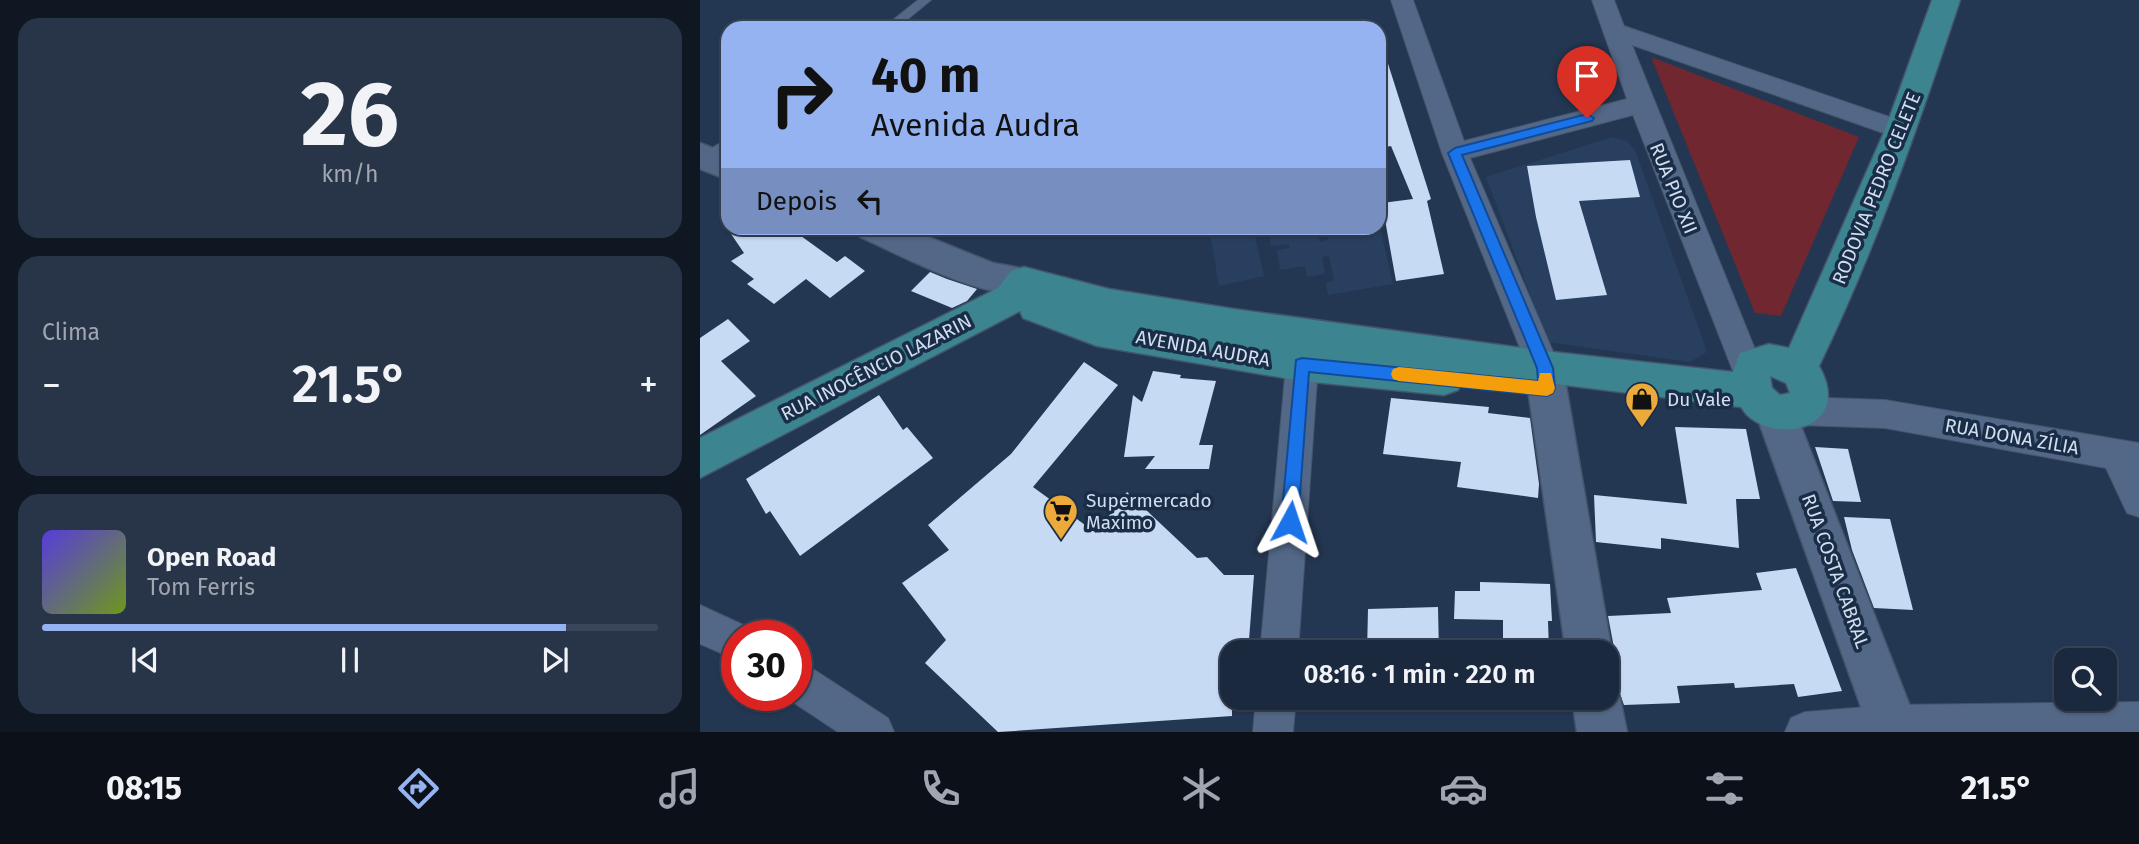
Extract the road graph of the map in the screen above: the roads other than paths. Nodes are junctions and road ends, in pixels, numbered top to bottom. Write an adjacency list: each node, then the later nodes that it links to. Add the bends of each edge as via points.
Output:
1 (925, 0): 5 (lane)
2 (1402, 0): 9 (street)
3 (1603, 0): 6 (street, RUA PIO XII)
4 (1947, 1): 8 (main road, RODOVIA PEDRO CELETE)
5 (898, 21)
6 (1614, 31): 7 (street, RUA PIO XII); 8 (street)
7 (1641, 104): 9 (street); 14 (street, RUA PIO XII)
8 (1901, 130): 14 (main road, RODOVIA PEDRO CELETE, via 1821,323)
9 (1455, 153): 13 (street)
10 (889, 235): 11 (street, AVENIDA AUDRA)
11 (1008, 285): 12 (main road, AVENIDA AUDRA, via 1097,330); 13 (main road, AVENIDA AUDRA); 16 (main road, RUA INOCÊNCIO LAZARIN)
12 (1302, 365): 13 (main road, AVENIDA AUDRA); 20 (street)
13 (1546, 378): 14 (main road, AVENIDA AUDRA); 21 (street)
14 (1778, 393): 15 (street, RUA DONA ZÍLIA); 26 (street, RUA COSTA CABRAL)
15 (2128, 456): 17 (street)
16 (707, 458)
17 (2139, 501)
18 (700, 624): 19 (street)
19 (721, 634)
20 (1280, 640)
21 (1587, 640)
22 (812, 691): 27 (street)
23 (1275, 710): 28 (street)
24 (1598, 710): 29 (street)
25 (2139, 722): 26 (street)
26 (1894, 729): 30 (street)
27 (874, 732)
28 (1273, 732)
29 (1602, 732)
30 (1805, 732)

